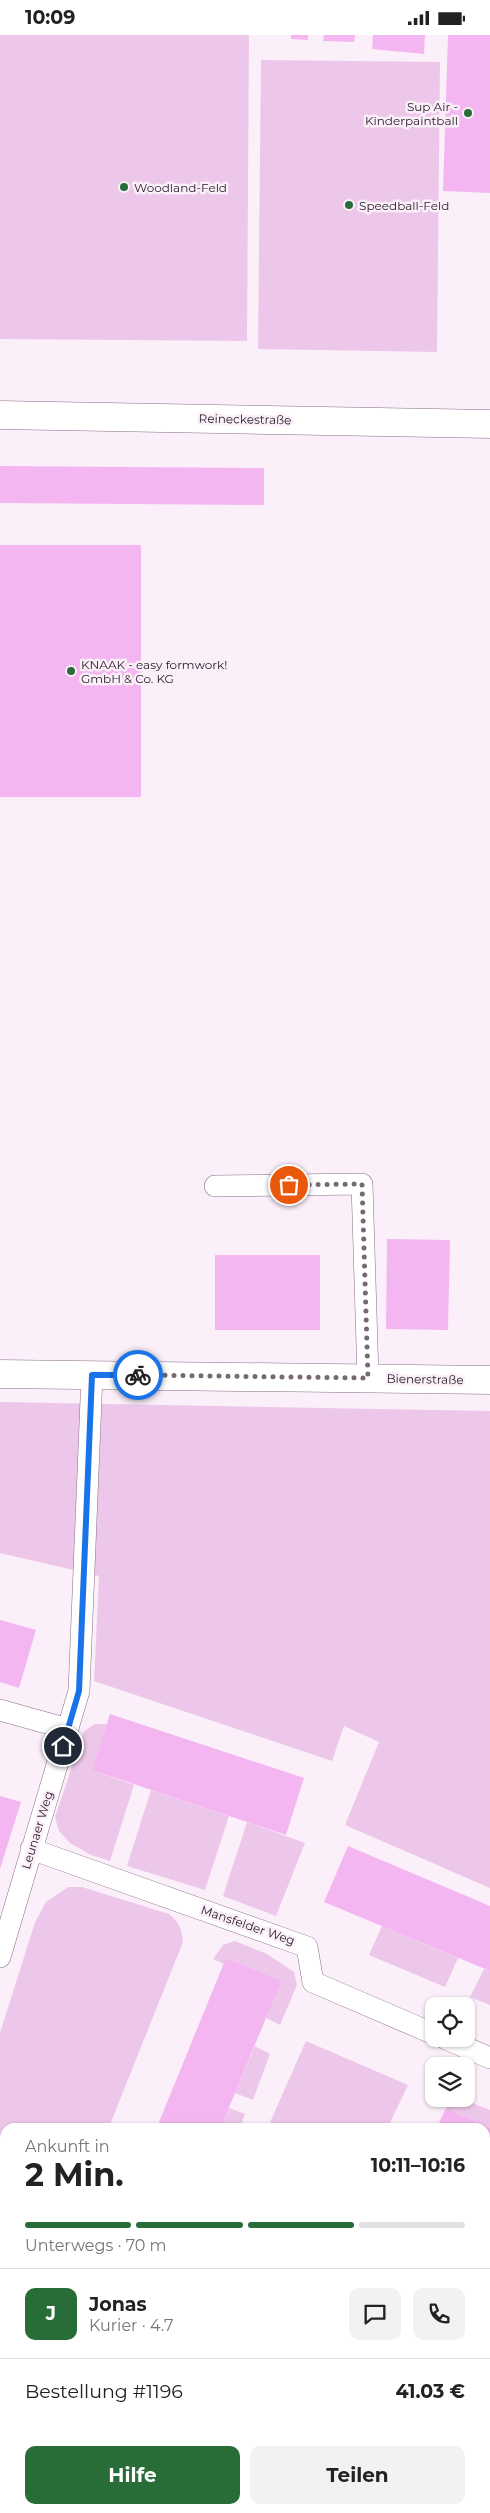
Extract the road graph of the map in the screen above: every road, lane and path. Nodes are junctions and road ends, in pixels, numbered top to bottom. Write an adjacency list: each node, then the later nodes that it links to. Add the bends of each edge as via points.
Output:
1 (0, 415): 2 (street, Reineckestraße)
2 (490, 424)
3 (215, 1186): 6 (lane, via 362,1184)
4 (0, 1374): 5 (street, Bienerstraße)
5 (92, 1375): 6 (street, Bienerstraße); 9 (lane, Leunaer Weg, via 79,1691)
6 (368, 1378): 7 (street, Bienerstraße)
7 (490, 1380)
8 (0, 1710): 9 (lane)
9 (68, 1729): 10 (lane, Leunaer Weg)
10 (31, 1849): 11 (lane, Leunaer Weg); 12 (lane, Mansfelder Weg, via 307,1947 313,1982)
11 (0, 1957)
12 (425, 2030)
13 (465, 2047): 14 (lane)
14 (490, 2058)

